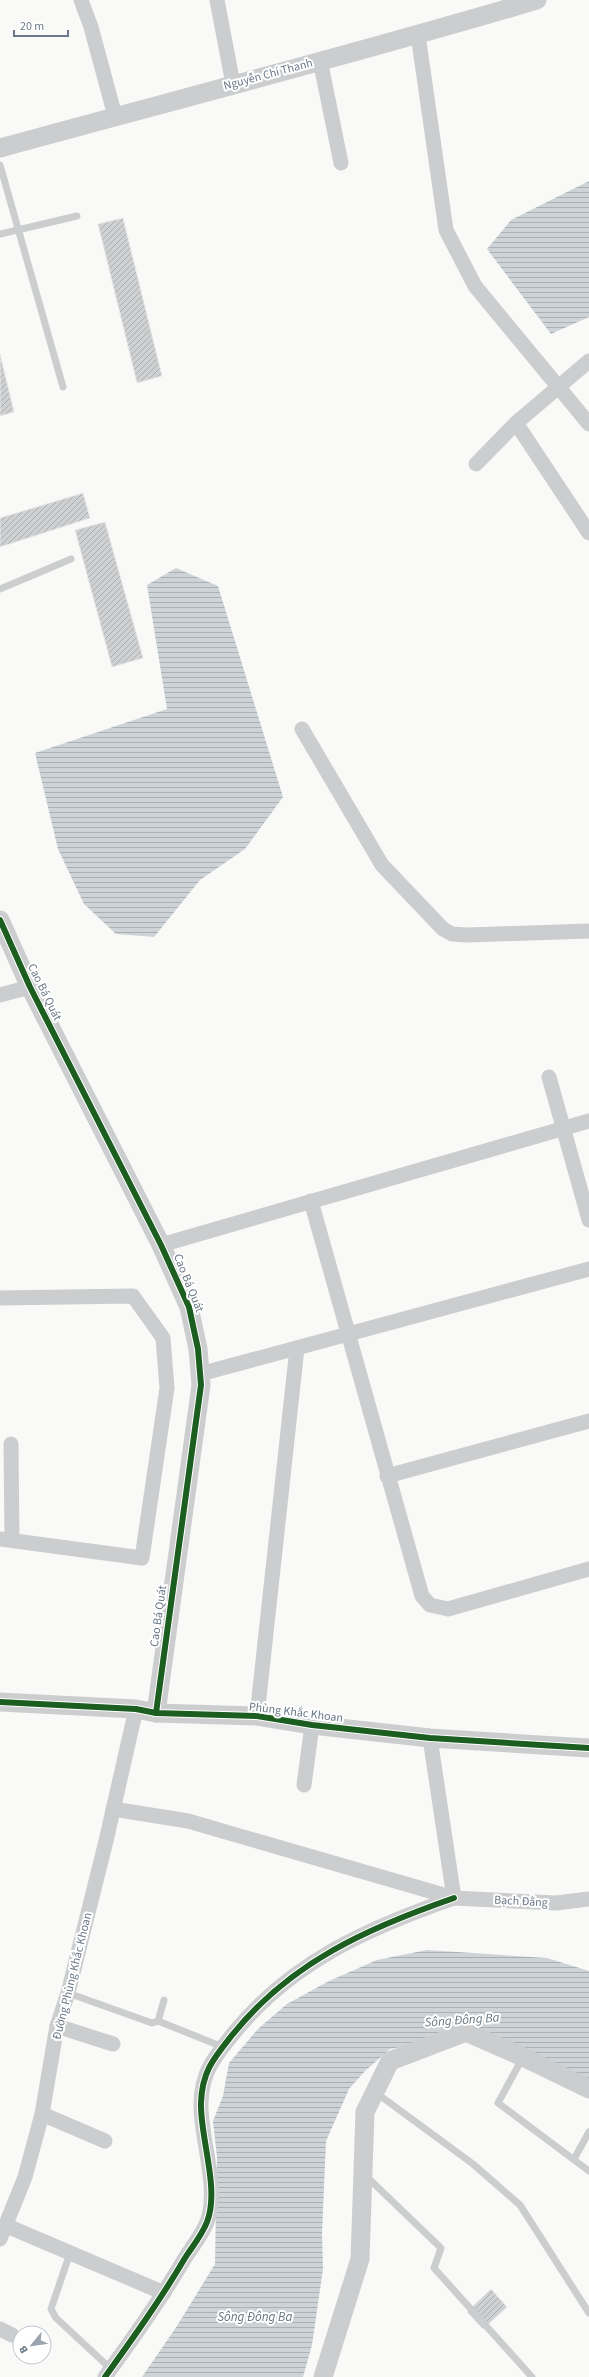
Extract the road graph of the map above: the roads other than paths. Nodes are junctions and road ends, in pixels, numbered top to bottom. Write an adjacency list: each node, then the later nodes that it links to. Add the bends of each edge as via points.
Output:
1 (81, 0): 7 (street)
2 (217, 0): 6 (street)
3 (537, 0): 4 (street, Nguyễn Chí Thanh)
4 (418, 35): 5 (street, Nguyễn Chí Thanh); 15 (street, via 446,230 475,286)
5 (320, 60): 6 (street, Nguyễn Chí Thanh); 9 (street)
6 (233, 84): 7 (street, Nguyễn Chí Thanh)
7 (116, 116): 8 (street, Nguyễn Chí Thanh)
8 (0, 148)
9 (341, 163)
10 (0, 165): 12 (lane)
11 (77, 216): 12 (lane)
12 (18, 230): 13 (lane); 16 (lane)
13 (0, 234)
14 (589, 361): 15 (street)
15 (558, 386): 17 (street); 18 (street)
16 (63, 387)
17 (516, 422): 19 (street); 20 (street)
18 (589, 424)
19 (476, 464)
20 (589, 533)
21 (71, 559): 22 (lane)
22 (0, 589)
23 (302, 729): 25 (street, via 382,865 442,929 452,934 467,935)
24 (0, 920): 26 (street, Cao Bá Quát)
25 (589, 931)
26 (30, 987): 27 (street); 33 (street, Cao Bá Quát)
27 (0, 995)
28 (550, 1077): 30 (street)
29 (589, 1121): 30 (street)
30 (564, 1128): 31 (street); 32 (street)
31 (311, 1202): 33 (street); 36 (street)
32 (589, 1220)
33 (161, 1245): 38 (street, Cao Bá Quát, via 189,1307 198,1349)
34 (589, 1269): 36 (street)
35 (0, 1298): 42 (street, via 133,1296 162,1338 167,1388 142,1558)
36 (348, 1334): 37 (street); 41 (street)
37 (297, 1348): 38 (street); 47 (street)
38 (200, 1374): 46 (street, Cao Bá Quát, via 200,1393)
39 (589, 1421): 41 (street)
40 (11, 1444): 42 (street)
41 (387, 1476): 43 (street, via 422,1596 430,1604 448,1609)
42 (6, 1539)
43 (589, 1569)
44 (0, 1702): 45 (street, Phùng Khắc Khoan)
45 (136, 1709): 46 (street, Phùng Khắc Khoan); 52 (street, Đường Phùng Khắc Khoan)
46 (156, 1713): 47 (street, Phùng Khắc Khoan)
47 (257, 1716): 48 (street, Phùng Khắc Khoan)
48 (312, 1726): 49 (street, Phùng Khắc Khoan); 51 (street)
49 (430, 1738): 50 (street, Phùng Khắc Khoan); 53 (street)
50 (589, 1748)
51 (304, 1785)
52 (113, 1809): 53 (street, via 188,1821); 55 (street, Đường Phùng Khắc Khoan)
53 (454, 1898): 54 (street, Bạch Đằng, via 556,1903); 60 (street, via 370,1930 311,1962 256,2006)
54 (589, 1899)
55 (68, 1993): 57 (lane, via 152,2023); 58 (street, Đường Phùng Khắc Khoan)
56 (164, 2000): 57 (lane)
57 (158, 2021): 60 (lane)
58 (57, 2026): 59 (street); 64 (street, Đường Phùng Khắc Khoan)
59 (113, 2044)
60 (223, 2047): 73 (street, via 209,2066 203,2080 202,2121 210,2185 207,2222)
61 (523, 2057): 62 (street); 63 (street, via 466,2032 390,2061); 67 (lane, via 498,2103)
62 (589, 2089)
63 (375, 2092): 69 (street, via 365,2112); 74 (lane, via 473,2164 520,2205)
64 (42, 2114): 66 (street); 70 (street, Đường Phùng Khắc Khoan, via 25,2177)
65 (589, 2132): 67 (lane)
66 (105, 2141)
67 (574, 2159): 68 (lane)
68 (589, 2171)
69 (364, 2174): 76 (street, via 360,2259); 77 (lane, via 441,2248 434,2268)
70 (7, 2226): 71 (street, Đường Phùng Khắc Khoan); 72 (street)
71 (0, 2239)
72 (70, 2253): 73 (street); 75 (lane, via 51,2309 56,2318)
73 (164, 2293): 75 (street)
74 (589, 2313)
75 (108, 2373)
76 (323, 2377)
77 (532, 2377)

